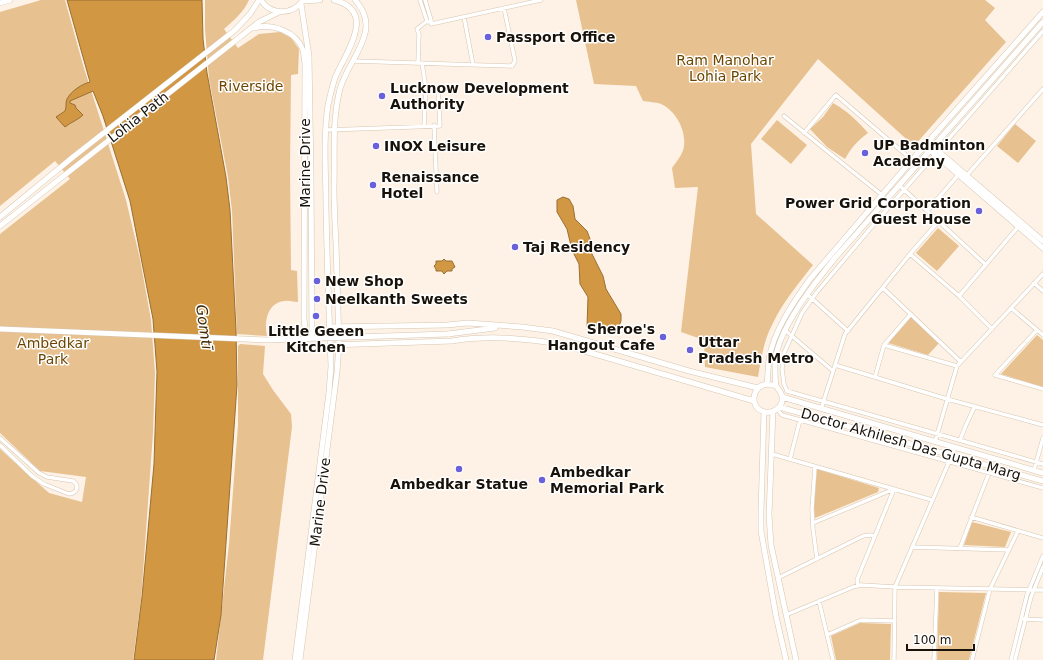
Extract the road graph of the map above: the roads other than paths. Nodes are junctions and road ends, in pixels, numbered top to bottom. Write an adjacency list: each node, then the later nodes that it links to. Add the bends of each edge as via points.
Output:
1 (3, 0): 11 (street)
2 (10, 0): 11 (street)
3 (260, 0): 13 (street, via 272,10); 44 (street, Lohia Path, via 235,30)
4 (320, 0): 10 (street, Lohia Path)
5 (334, 0): 31 (street, Marine Drive, via 352,10 357,26 354,41 329,98)
6 (355, 0): 21 (street, Marine Drive, via 363,10 366,27 364,39)
7 (420, 0): 16 (street)
8 (425, 0): 18 (street)
9 (541, 0): 12 (street)
10 (302, 2): 13 (street, Lohia Path, via 292,10); 73 (street, Marine Drive, via 309,56)
11 (0, 3)
12 (504, 8): 15 (street); 24 (street, via 515,61 512,66)
13 (279, 12): 19 (street, Lohia Path)
14 (1043, 12): 33 (street)
15 (464, 17): 18 (street); 24 (street)
16 (427, 21): 18 (street); 22 (street, via 417,29)
17 (1043, 22): 34 (street)
18 (431, 24)
19 (251, 29): 46 (street, Lohia Path); 72 (street, Marine Drive, via 261,26 285,31 296,38 305,63)
20 (1043, 31): 35 (street)
21 (352, 61): 22 (street); 30 (street, Marine Drive, via 339,90)
22 (418, 63): 23 (street)
23 (422, 63): 24 (street); 25 (street)
24 (473, 65)
25 (426, 89): 28 (street, via 438,89 440,126); 29 (street)
26 (1043, 89): 38 (street)
27 (784, 116): 32 (street)
28 (434, 125): 29 (street); 41 (street)
29 (424, 126): 30 (street)
30 (334, 129): 31 (street); 63 (street, Marine Drive)
31 (326, 130): 62 (street, Marine Drive)
32 (804, 133): 36 (street, via 836,95); 42 (street)
33 (926, 144): 34 (street); 36 (street)
34 (931, 148): 35 (street); 39 (street)
35 (937, 153): 37 (street); 40 (street)
36 (912, 160): 42 (street)
37 (960, 173): 38 (street); 43 (street); 47 (street)
38 (967, 175): 48 (street)
39 (898, 185): 40 (street); 56 (street, via 834,258)
40 (904, 190): 43 (street); 58 (street)
41 (437, 192)
42 (882, 195): 83 (street, via 796,299 775,340)
43 (926, 211): 45 (street)
44 (0, 217)
45 (938, 222): 50 (street); 51 (street)
46 (0, 226)
47 (1018, 227): 49 (street); 51 (street)
48 (1043, 241)
49 (1043, 248)
50 (910, 254): 54 (street); 57 (street)
51 (985, 264): 57 (street)
52 (1043, 274): 53 (street)
53 (1034, 283): 55 (street); 59 (street)
54 (883, 288): 60 (street); 68 (street)
55 (1043, 291)
56 (807, 294): 58 (street); 67 (street)
57 (959, 296): 65 (street)
58 (813, 298): 68 (street); 71 (street, via 802,313)
59 (1011, 308): 65 (street); 66 (street)
60 (911, 314): 77 (street); 78 (street)
61 (511, 326): 63 (street, via 468,323); 69 (street); 85 (street, via 553,331)
62 (329, 327): 63 (street); 76 (street, Marine Drive)
63 (338, 327): 75 (street, Marine Drive)
64 (0, 329): 72 (street, via 268,340)
65 (992, 329): 78 (street)
66 (1037, 330): 70 (street); 86 (street, via 995,375)
67 (786, 331): 71 (street); 84 (street, via 775,360)
68 (848, 331): 79 (street)
69 (448, 334): 73 (street, bridge); 74 (street)
70 (1043, 335)
71 (792, 336): 81 (street); 90 (street, via 784,353 784,384 788,391)
72 (306, 338): 73 (street)
73 (312, 338)
74 (468, 338): 75 (street, via 452,341); 89 (street, via 524,339 564,345)
75 (339, 344): 76 (street); 145 (street, Marine Drive)
76 (330, 345): 144 (street, Marine Drive, via 329,392)
77 (884, 345): 80 (street); 82 (street)
78 (961, 362): 80 (street)
79 (835, 365): 81 (street); 82 (street)
80 (957, 366): 88 (street)
81 (833, 371): 90 (street)
82 (875, 377): 88 (street)
83 (767, 384): 84 (street); 85 (street)
84 (776, 386): 87 (street)
85 (758, 388): 89 (street)
86 (1043, 389)
87 (782, 397): 92 (street); 93 (street, Doctor Akhilesh Das Gupta Marg)
88 (948, 399): 91 (street); 97 (street)
89 (754, 400): 94 (street, via 757,408)
90 (823, 402): 93 (street); 97 (street)
91 (975, 406): 96 (street); 100 (street)
92 (776, 409): 94 (street); 95 (street, via 782,415); 104 (street); 105 (street, Doctor Akhilesh Das Gupta Marg)
93 (821, 409): 101 (street, Doctor Akhilesh Das Gupta Marg)
94 (764, 412): 146 (street, via 761,531)
95 (800, 420): 106 (street); 107 (street)
96 (1043, 425)
97 (937, 434): 100 (street); 101 (street)
98 (0, 438): 102 (street, via 39,473 47,477 73,481 78,487 77,490 69,494 44,484)
99 (1043, 438): 108 (street)
100 (960, 440): 108 (street)
101 (935, 442): 103 (street, Doctor Akhilesh Das Gupta Marg)
102 (0, 445)
103 (955, 448): 105 (street); 111 (street, Doctor Akhilesh Das Gupta Marg)
104 (772, 454): 106 (street); 129 (street, via 770,526)
105 (952, 455): 107 (street); 114 (street, Doctor Akhilesh Das Gupta Marg)
106 (790, 460): 110 (street)
107 (949, 462): 112 (street); 117 (street)
108 (1036, 462): 109 (street); 111 (street)
109 (1043, 464)
110 (815, 467): 116 (street); 119 (street)
111 (1034, 470): 113 (street, Doctor Akhilesh Das Gupta Marg)
112 (988, 473): 115 (street); 118 (street)
113 (1043, 473)
114 (1043, 481)
115 (1043, 488)
116 (894, 489): 117 (street); 119 (street); 121 (street)
117 (932, 500): 123 (street)
118 (971, 517): 120 (street); 124 (street)
119 (813, 523): 127 (street)
120 (1018, 531): 122 (street); 125 (street)
121 (875, 536): 127 (street, via 863,536); 130 (street, via 857,580)
122 (1043, 538)
123 (912, 547): 124 (street); 131 (street)
124 (960, 548): 125 (street)
125 (1009, 550): 133 (street)
126 (1043, 556): 134 (street)
127 (817, 559): 129 (street)
128 (1043, 567): 135 (street)
129 (778, 578): 138 (street)
130 (858, 586): 131 (street); 137 (street)
131 (896, 588): 132 (street); 142 (street)
132 (937, 588): 133 (street); 150 (street)
133 (990, 589): 134 (street); 151 (street)
134 (1028, 590): 135 (street); 139 (street)
135 (1034, 590): 136 (street); 140 (street)
136 (1043, 590)
137 (819, 601): 138 (street); 143 (street)
138 (786, 615): 147 (street)
139 (1021, 618): 140 (street); 152 (street)
140 (1026, 619): 141 (street); 153 (street)
141 (1043, 620)
142 (895, 621): 143 (street, via 861,620); 149 (street)
143 (827, 635): 148 (street)
144 (295, 660)
145 (300, 660)
146 (786, 660)
147 (796, 660)
148 (833, 660)
149 (894, 660)
150 (934, 660)
151 (972, 660)
152 (1011, 660)
153 (1015, 660)

